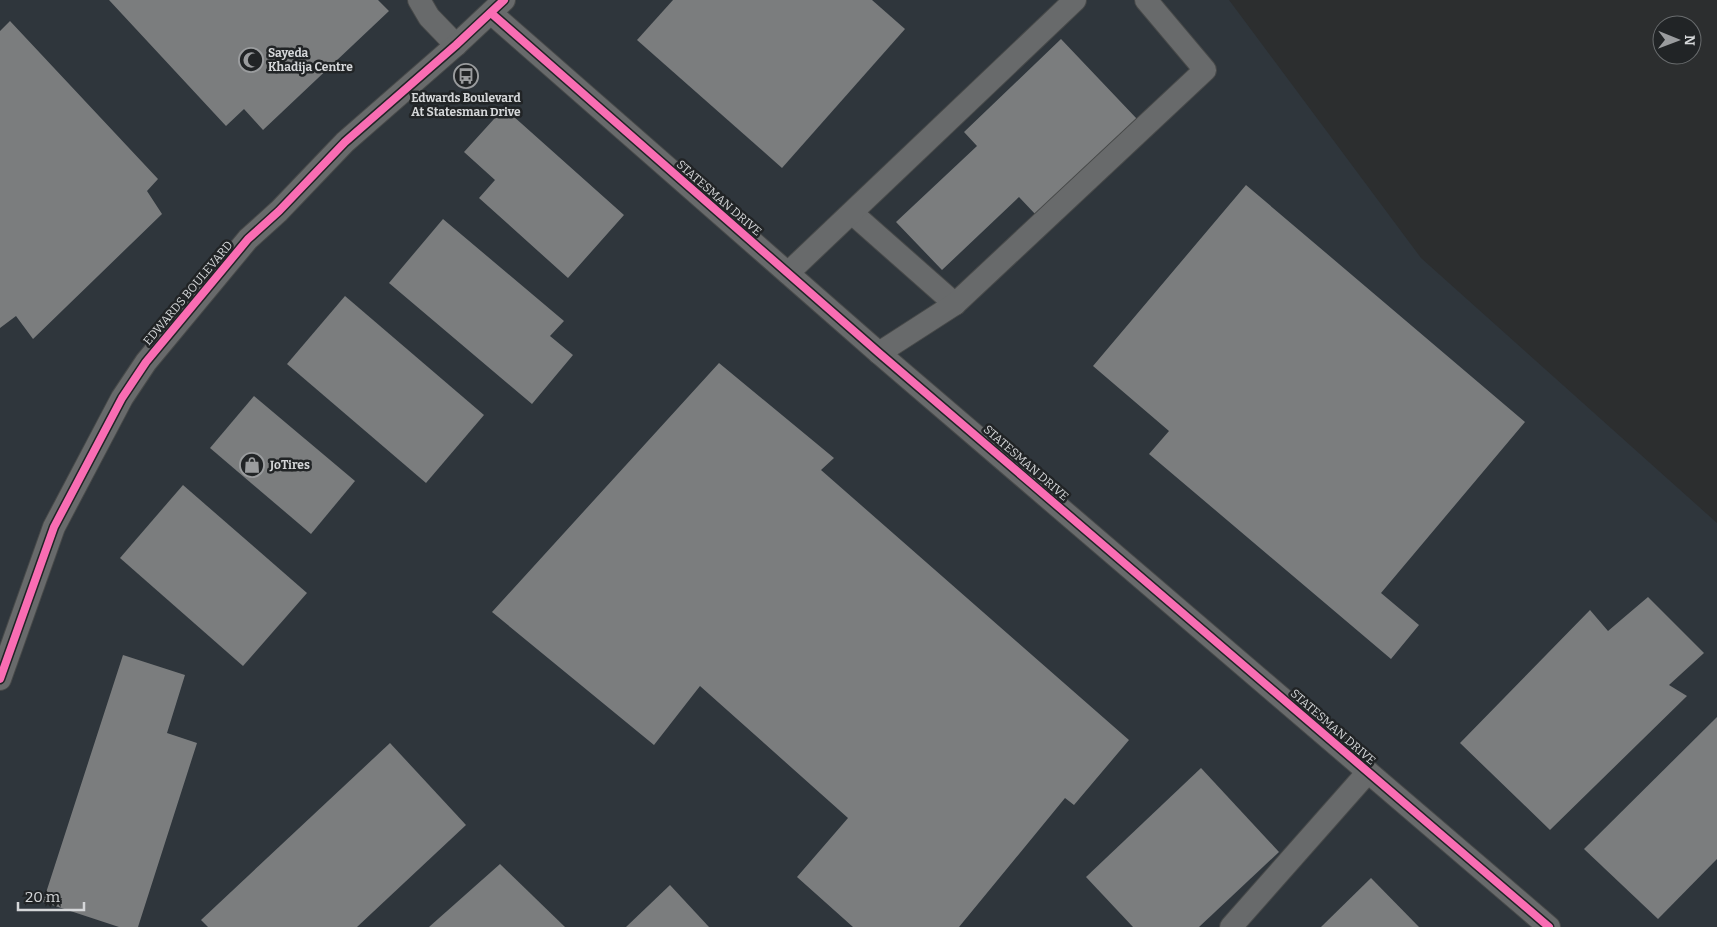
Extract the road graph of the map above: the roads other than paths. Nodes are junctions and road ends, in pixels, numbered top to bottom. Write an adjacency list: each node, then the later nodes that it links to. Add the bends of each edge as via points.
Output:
1 (1075, 0): 6 (street)
2 (1146, 0): 8 (street, via 1205,70)
3 (416, 2): 5 (street)
4 (497, 6): 5 (street, EDWARDS BOULEVARD); 7 (street, STATESMAN DRIVE)
5 (456, 45): 10 (street, EDWARDS BOULEVARD, via 346,142 248,240 146,362 122,398 54,527)
6 (852, 212): 7 (street); 8 (street)
7 (788, 273): 9 (street, STATESMAN DRIVE)
8 (956, 304): 9 (street)
9 (879, 353): 11 (street, STATESMAN DRIVE)
10 (0, 679)
11 (1368, 772): 12 (street); 13 (street, STATESMAN DRIVE)
12 (1231, 927)
13 (1549, 927)

